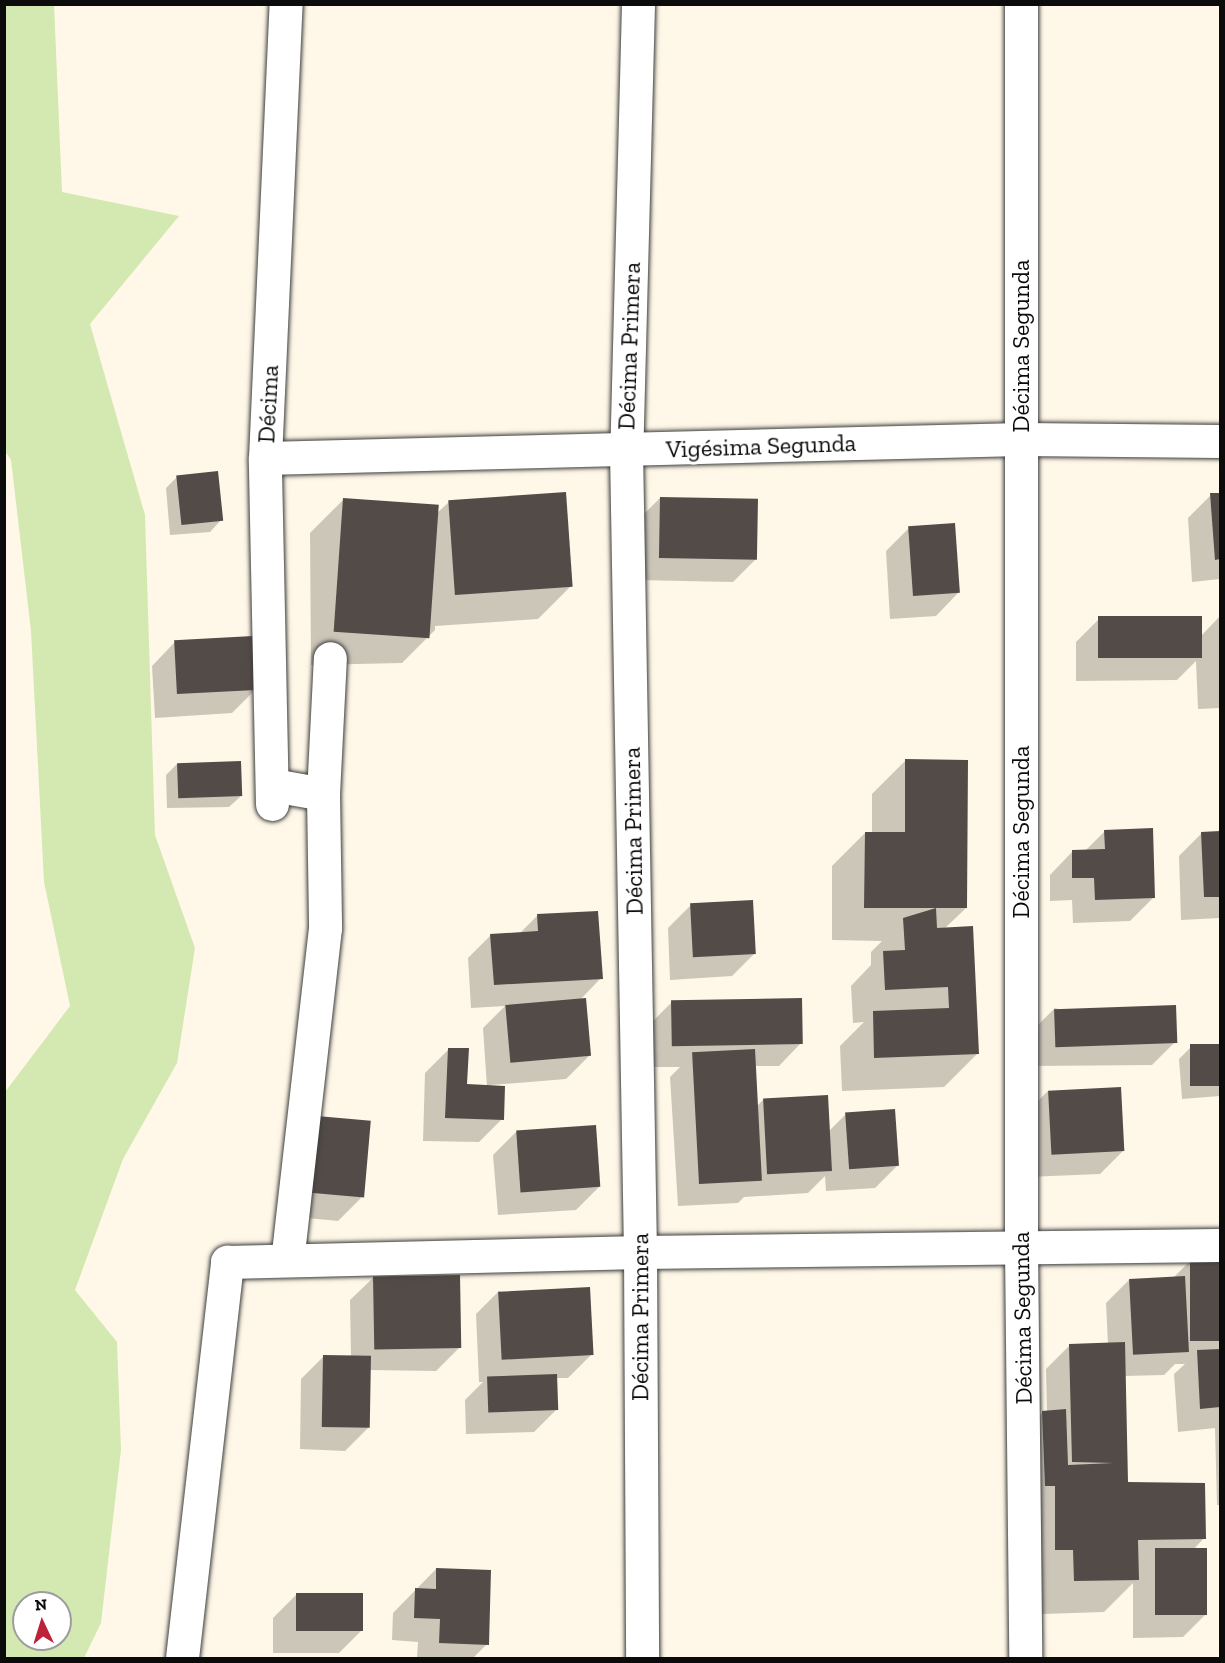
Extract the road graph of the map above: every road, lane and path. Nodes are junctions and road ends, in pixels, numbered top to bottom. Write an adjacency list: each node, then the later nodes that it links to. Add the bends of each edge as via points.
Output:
1 (286, 4): 7 (street, Décima)
2 (638, 4): 6 (street, Décima Primera)
3 (1021, 4): 4 (street, Décima Segunda)
4 (1021, 439): 5 (street, Vigésima Segunda); 6 (street, Vigésima Segunda); 11 (street, Décima Segunda)
5 (1221, 441)
6 (626, 450): 7 (street, Vigésima Segunda); 12 (street, Décima Primera)
7 (265, 458): 9 (street, Décima, via 272,795)
8 (330, 658): 9 (street)
9 (322, 794): 13 (street, via 325,928)
10 (1221, 1245): 11 (street)
11 (1021, 1246): 12 (street); 16 (street, Décima Segunda)
12 (640, 1252): 13 (street); 15 (street, Décima Primera)
13 (286, 1260): 14 (street, via 228,1262)
14 (182, 1659)
15 (642, 1659)
16 (1025, 1659)

